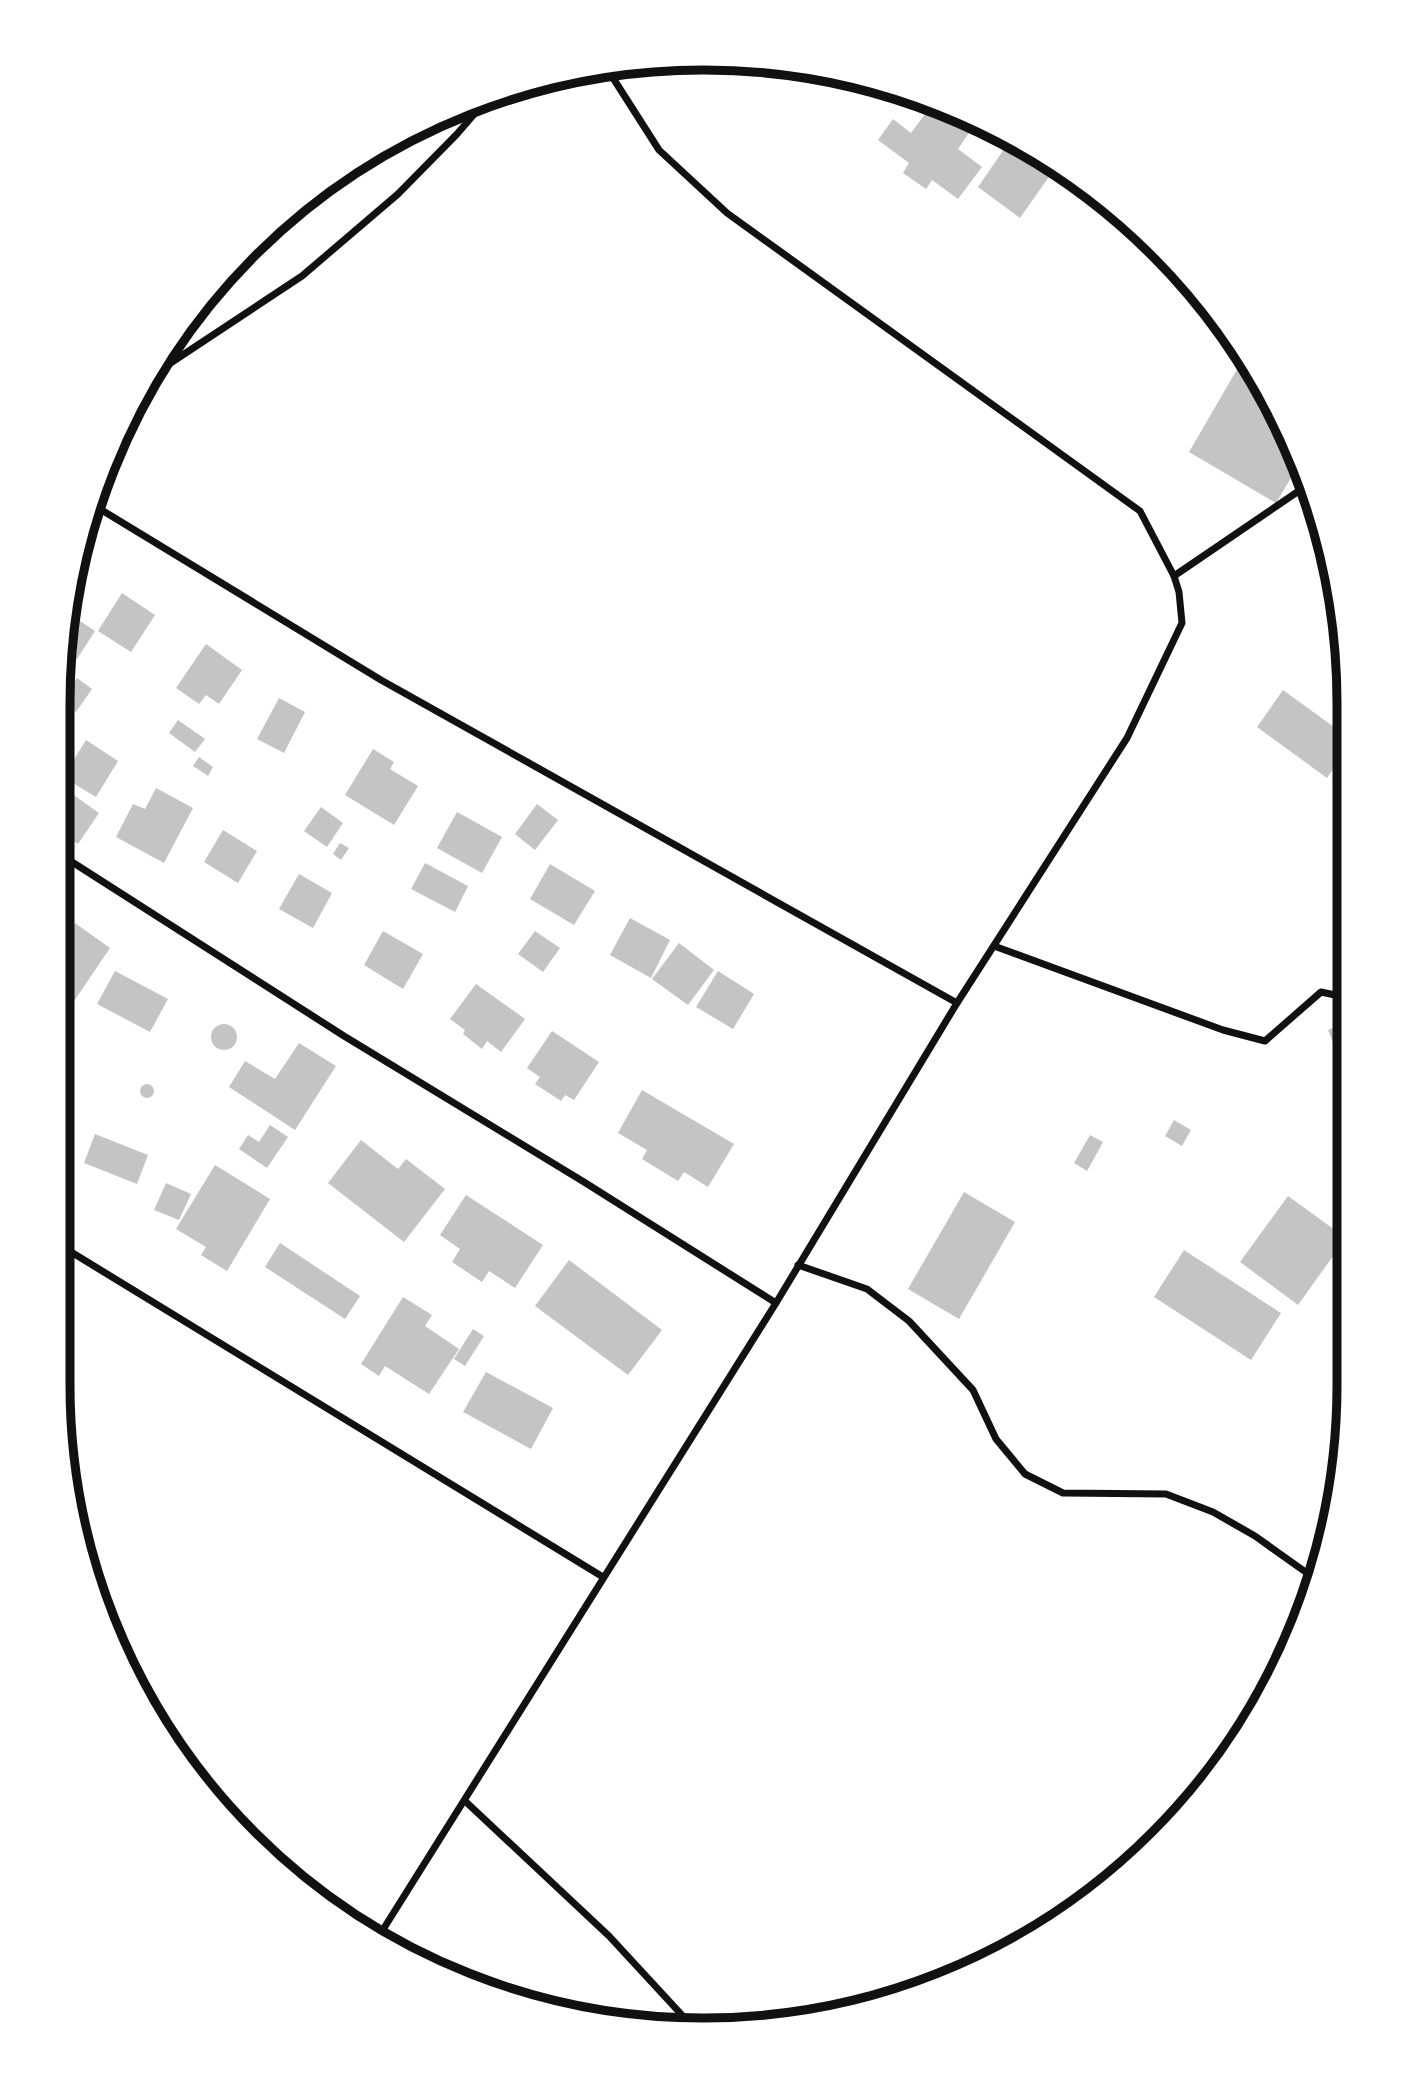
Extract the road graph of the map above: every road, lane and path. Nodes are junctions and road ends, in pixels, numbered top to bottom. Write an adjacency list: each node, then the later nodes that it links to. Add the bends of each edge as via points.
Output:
1 (612, 77): 6 (street, via 659,150 727,213 1140,510)
2 (475, 113): 3 (street, via 398,194 302,276)
3 (170, 364)
4 (1299, 490): 6 (street)
5 (101, 510): 10 (street, via 381,680)
6 (1174, 576): 8 (street, via 1182,623 1127,738)
7 (70, 861): 13 (street, via 344,1037)
8 (994, 946): 9 (street, via 1223,1030 1265,1041 1321,992); 10 (street)
9 (1337, 995)
10 (957, 1003): 12 (street)
11 (70, 1251): 15 (street)
12 (798, 1265): 13 (street); 14 (street, via 867,1289 909,1321 973,1391 996,1439 1025,1474 1063,1493 1166,1494 1213,1512)
13 (776, 1303): 15 (street)
14 (1307, 1573)
15 (603, 1577): 16 (street)
16 (465, 1801): 17 (street); 18 (street, via 610,1936)
17 (383, 1930)
18 (684, 2018)

